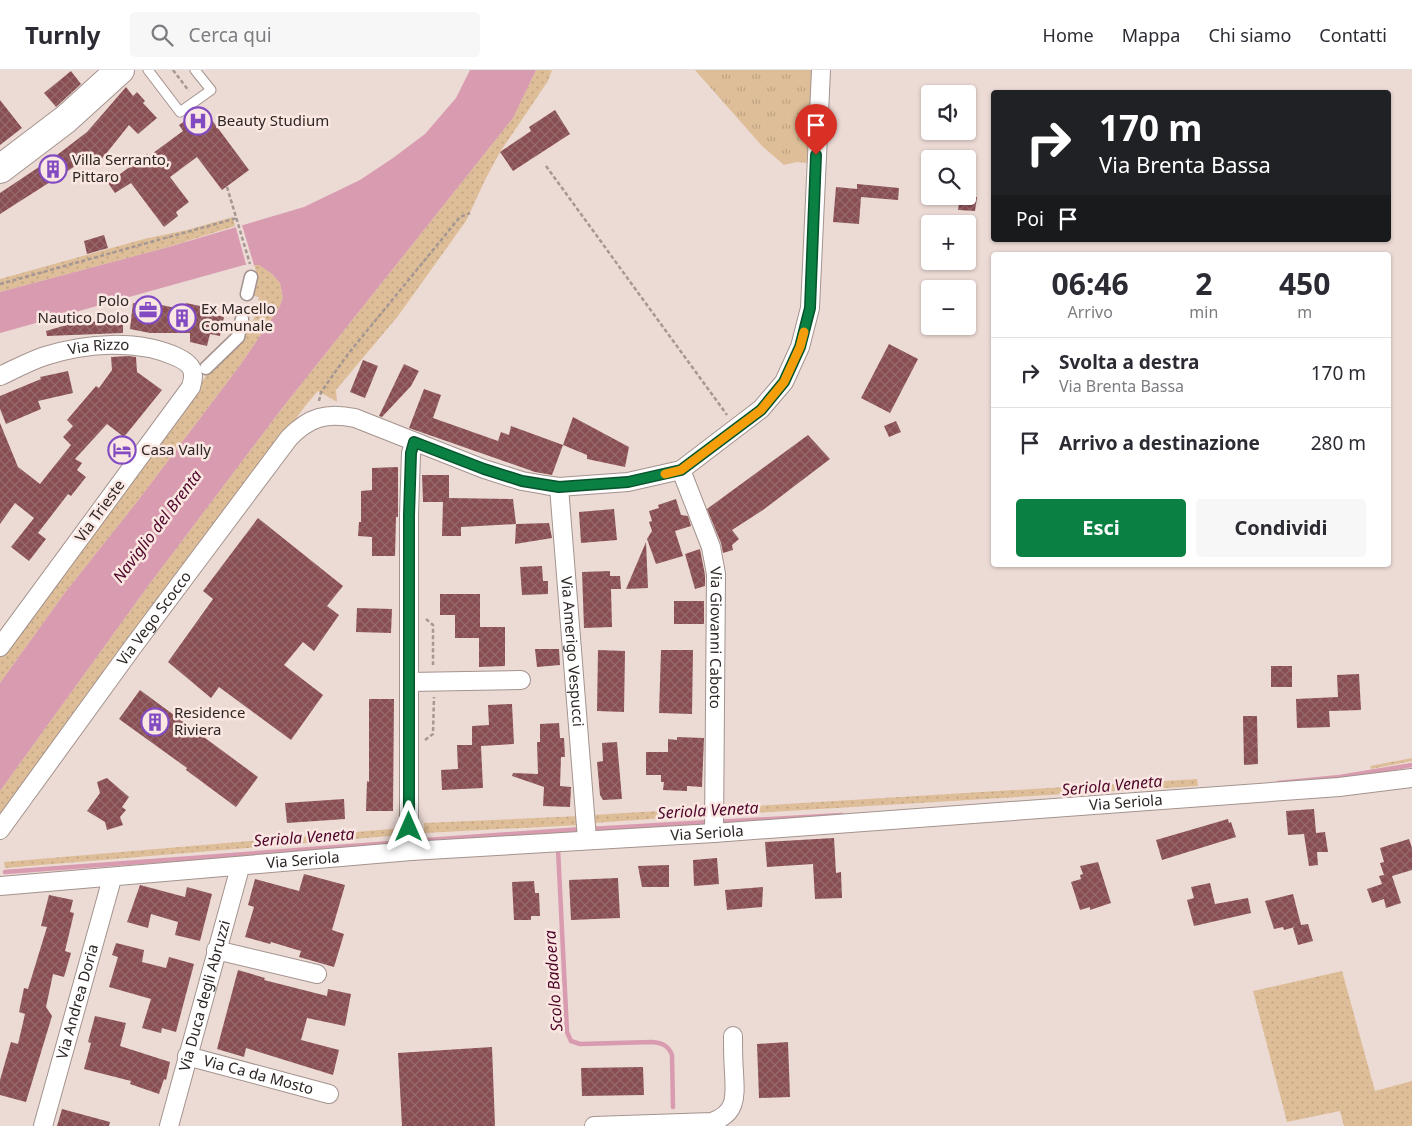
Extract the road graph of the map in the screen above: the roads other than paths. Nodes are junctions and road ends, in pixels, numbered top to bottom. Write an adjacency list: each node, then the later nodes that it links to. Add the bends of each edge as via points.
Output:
1 (120, 70): 5 (main road, via 66,119)
2 (148, 70): 3 (lane, via 180,112 211,90)
3 (196, 70)
4 (821, 70): 12 (street, via 810,308 800,347 784,382 761,410)
5 (0, 169)
6 (251, 275): 7 (street)
7 (247, 294)
8 (242, 319): 9 (street, via 238,337)
9 (199, 370): 10 (street, Via Rizzo, via 166,352 131,345 101,346 46,356); 14 (street, Via Trieste, via 191,387)
10 (0, 376)
11 (414, 442): 13 (street, via 522,481); 16 (street, via 409,515); 19 (street, Via Vego Scocco, via 340,415 319,417 299,427)
12 (681, 470): 13 (street, via 628,482); 18 (street, Via Giovanni Caboto, via 710,546 716,574)
13 (559, 487): 20 (street, Via Amerigo Vespucci)
14 (0, 646)
15 (521, 680): 16 (street)
16 (409, 682): 21 (street)
17 (1412, 778): 18 (street, Via Seriola, via 1339,788)
18 (714, 824): 20 (street, Via Seriola)
19 (0, 830)
20 (586, 830): 21 (street, Via Seriola)
21 (411, 849): 22 (street, Via Seriola)
22 (239, 866): 23 (street, Via Seriola); 25 (street, Via Duca degli Abruzzi)
23 (111, 877): 24 (street, Via Seriola); 30 (street, Via Andrea Doria)
24 (0, 886)
25 (216, 950): 26 (street); 28 (street, Via Duca degli Abruzzi)
26 (317, 974)
27 (733, 1036): 32 (street, via 735,1094 726,1115 712,1122)
28 (187, 1056): 29 (street, Via Ca da Mosto); 31 (street, Via Duca degli Abruzzi)
29 (329, 1094)
30 (43, 1126)
31 (168, 1126)
32 (594, 1126)

